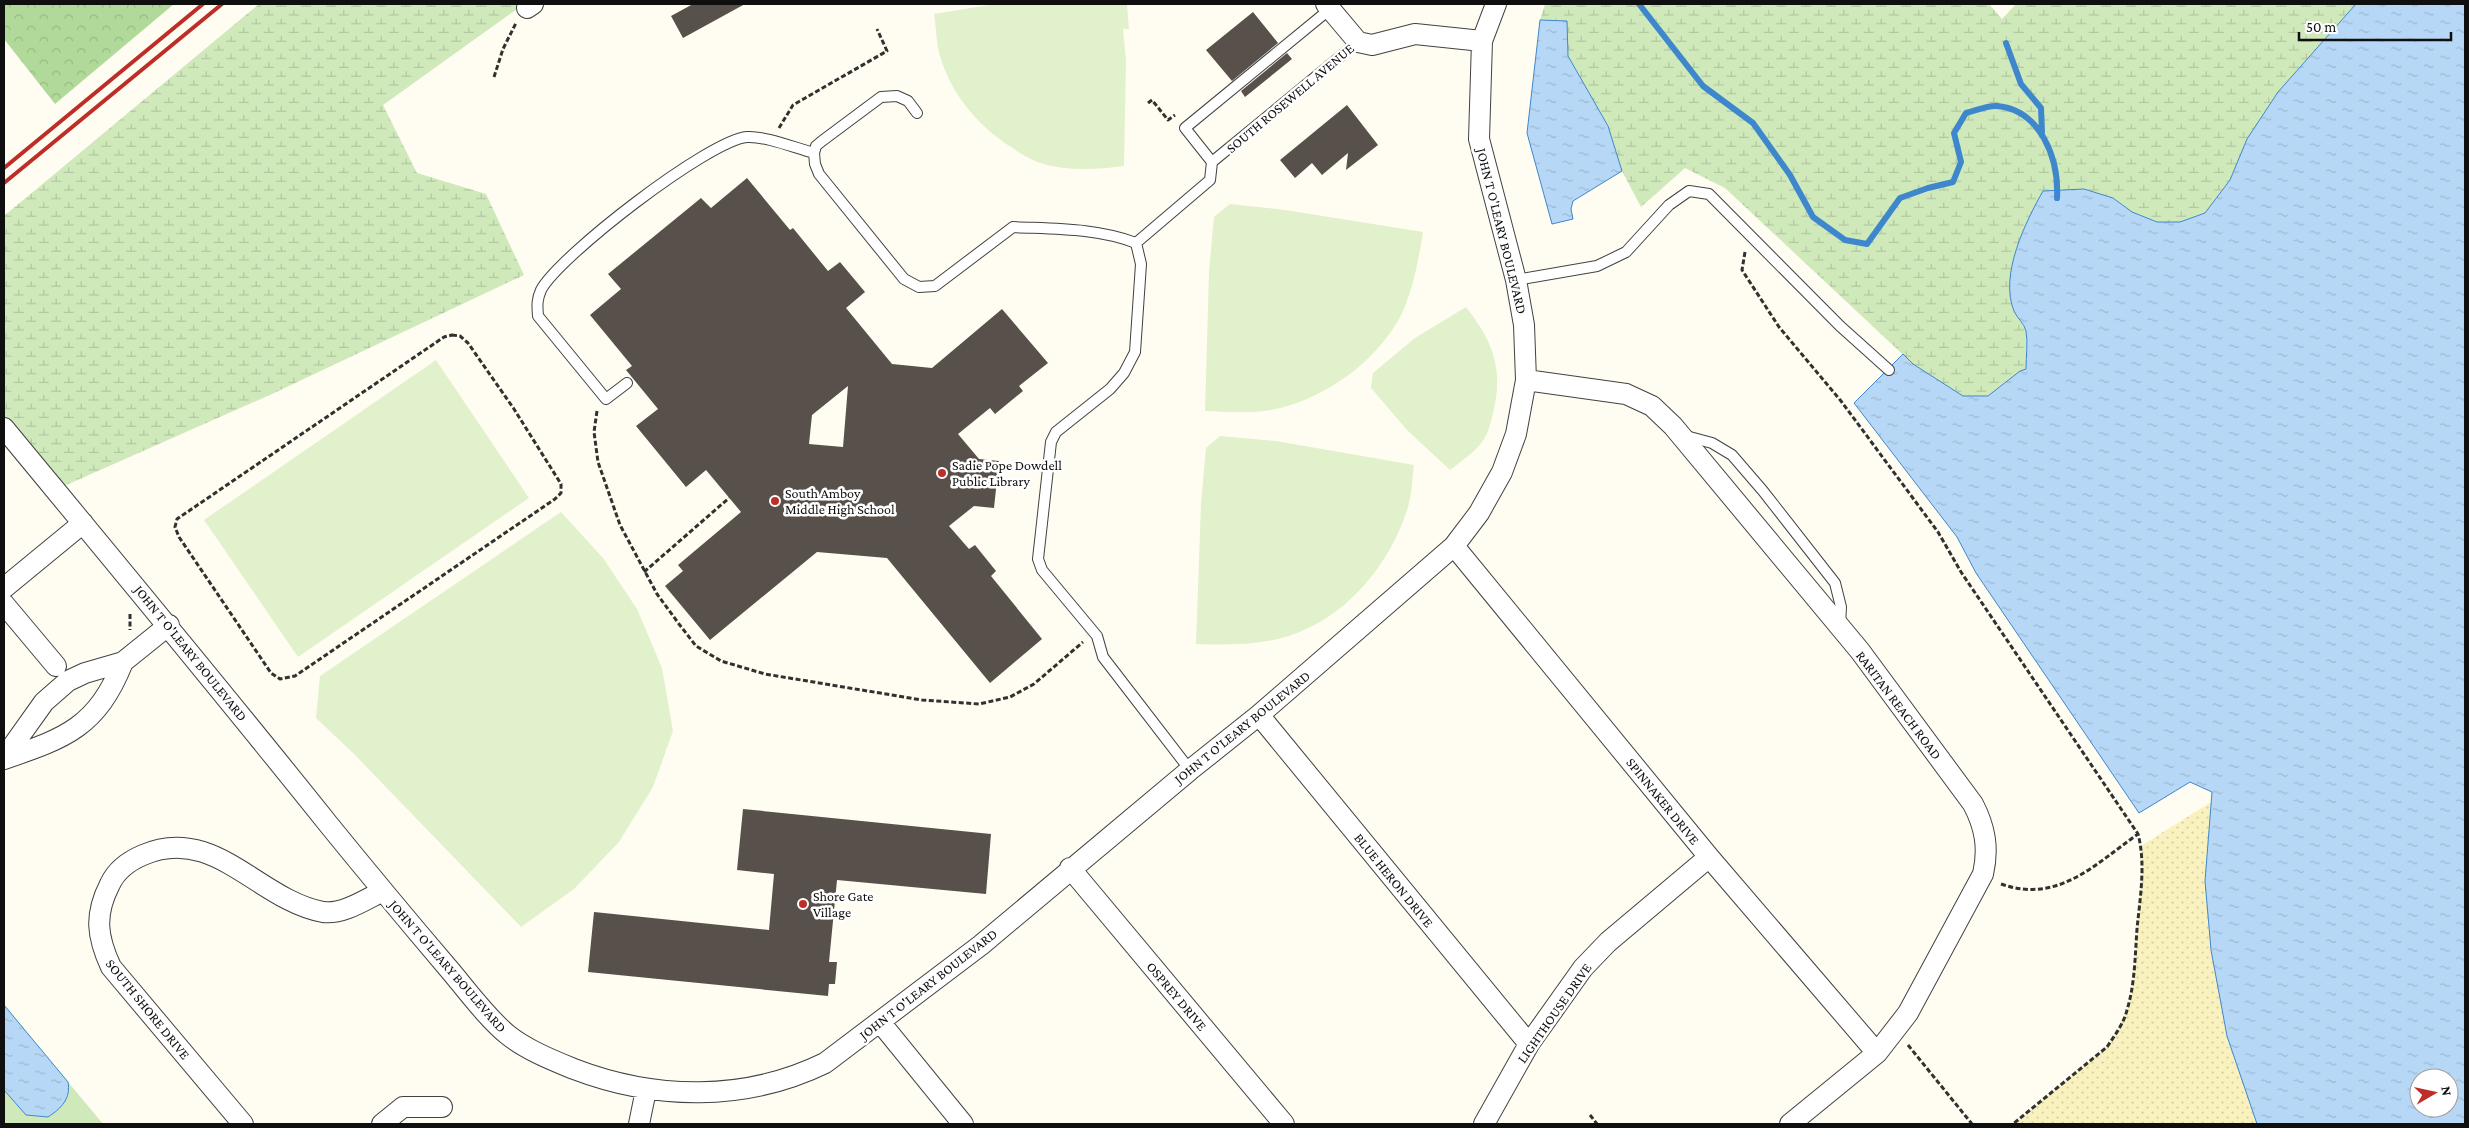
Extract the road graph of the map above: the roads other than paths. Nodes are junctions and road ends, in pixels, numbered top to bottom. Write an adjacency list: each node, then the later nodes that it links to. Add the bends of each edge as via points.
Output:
1 (1496, 4): 3 (street, JOHN T O'LEARY BOULEVARD)
2 (1328, 7): 4 (street); 7 (lane, via 1185,128)
3 (1482, 41): 4 (street, SOUTH ROSEWELL AVENUE, via 1415,34 1372,46); 9 (street, JOHN T O'LEARY BOULEVARD, via 1479,138)
4 (1358, 42): 7 (lane, SOUTH ROSEWELL AVENUE)
5 (918, 113): 6 (lane, via 908,101 897,96 881,96 816,146)
6 (814, 153): 8 (lane, via 815,164 827,185 904,279 920,287 935,286 1013,226 1089,231 1115,235); 12 (lane, via 748,137 730,141 665,180 559,268 542,288 536,302 538,316 606,399)
7 (1212, 162): 8 (lane, SOUTH ROSEWELL AVENUE, via 1210,180)
8 (1136, 243): 25 (lane, via 1141,264 1135,352 1124,373 1110,389 1056,432 1051,442 1038,559 1042,570 1094,633 1103,657)
9 (1516, 280): 10 (lane, via 1596,266 1626,252 1669,205 1689,191 1709,194 1840,326); 11 (street, JOHN T O'LEARY BOULEVARD, via 1524,325)
10 (1889, 370)
11 (1526, 380): 14 (street, RARITAN REACH ROAD, via 1626,394 1652,406); 16 (street, JOHN T O'LEARY BOULEVARD, via 1516,434 1502,472)
12 (627, 382)
13 (4, 428): 15 (street, JOHN T O'LEARY BOULEVARD)
14 (1680, 435): 20 (street, RARITAN REACH ROAD); 20 (lane, via 1712,443 1732,455 1763,492 1835,583 1841,607)
15 (83, 523): 17 (street); 19 (street, JOHN T O'LEARY BOULEVARD)
16 (1454, 546): 23 (street, JOHN T O'LEARY BOULEVARD); 26 (street, SPINNAKER DRIVE)
17 (4, 588)
18 (4, 604): 22 (street)
19 (169, 625): 21 (street); 28 (street, JOHN T O'LEARY BOULEVARD)
20 (1840, 627): 31 (street, RARITAN REACH ROAD, via 1973,804 1982,821 1986,839 1987,857 1981,877 1908,1013)
21 (123, 662): 24 (street, via 68,681 44,702); 24 (street, via 108,696 81,725 55,740)
22 (56, 666)
23 (1259, 716): 25 (street, JOHN T O'LEARY BOULEVARD); 30 (street, BLUE HERON DRIVE)
24 (4, 759)
25 (1190, 770): 27 (street, JOHN T O'LEARY BOULEVARD)
26 (1709, 857): 30 (street, LIGHTHOUSE DRIVE, via 1608,942 1583,968); 31 (street, SPINNAKER DRIVE)
27 (1070, 868): 29 (street, JOHN T O'LEARY BOULEVARD, via 980,946); 38 (street, OSPREY DRIVE)
28 (383, 891): 32 (street, JOHN T O'LEARY BOULEVARD, via 507,1035 558,1062 596,1077); 34 (street, SOUTH SHORE DRIVE, via 345,909 326,912 305,907 274,893 204,850 182,848 157,849 134,859 114,876 104,895 99,916 101,945 111,967)
29 (880, 1022): 32 (street, JOHN T O'LEARY BOULEVARD, via 825,1063 750,1089 697,1094); 37 (street)
30 (1530, 1044): 39 (street, LIGHTHOUSE DRIVE)
31 (1877, 1052): 40 (street, RARITAN REACH ROAD)
32 (646, 1090): 36 (street)
33 (442, 1107): 35 (street, via 403,1107)
34 (243, 1124)
35 (382, 1124)
36 (639, 1124)
37 (963, 1124)
38 (1284, 1124)
39 (1484, 1124)
40 (1790, 1124)

